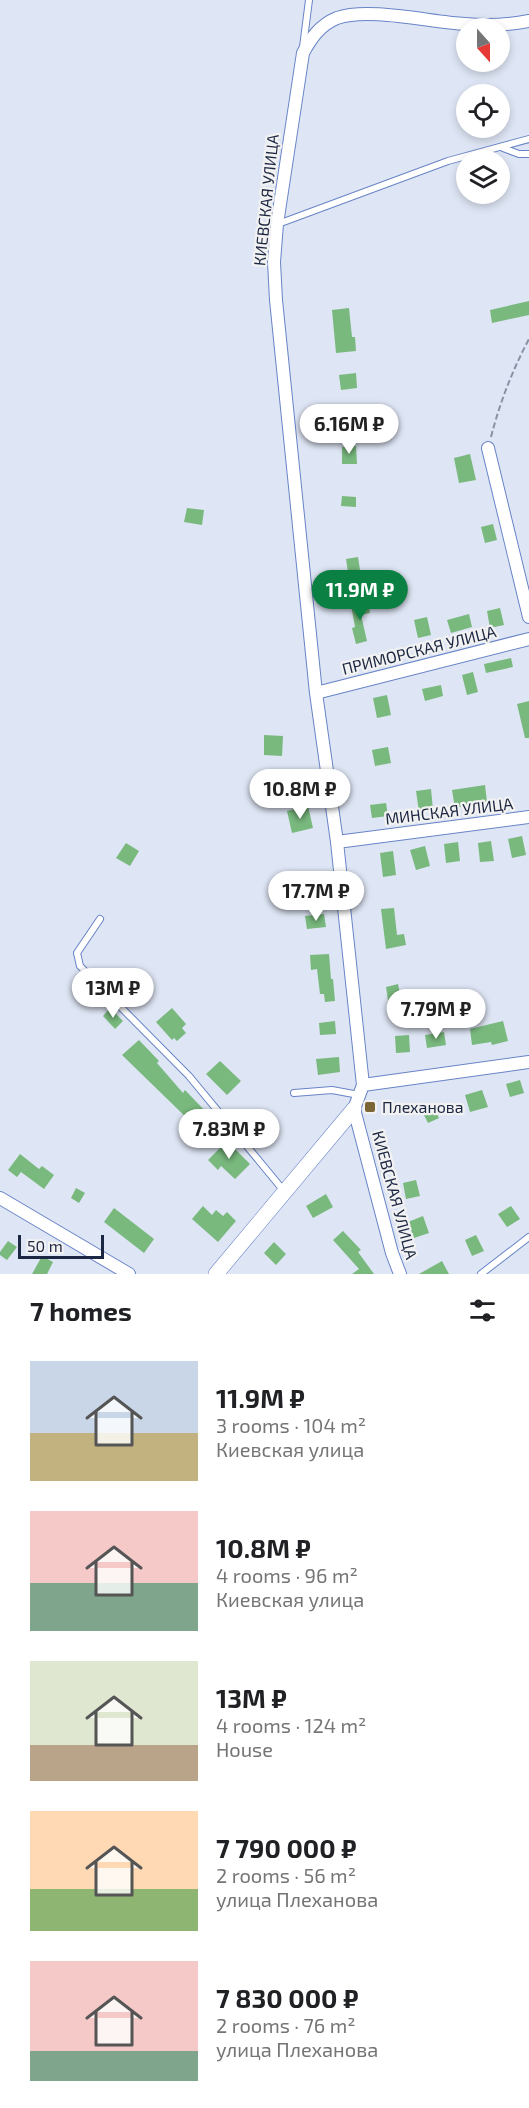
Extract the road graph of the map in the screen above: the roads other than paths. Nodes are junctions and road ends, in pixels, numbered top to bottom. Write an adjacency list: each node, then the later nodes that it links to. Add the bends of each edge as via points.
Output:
1 (309, 0): 3 (lane)
2 (529, 21): 3 (street, КИЕВСКАЯ УЛИЦА, via 465,24 366,13 337,18 324,25)
3 (303, 53): 7 (street, КИЕВСКАЯ УЛИЦА)
4 (529, 139): 5 (lane)
5 (502, 148): 6 (lane); 7 (lane, via 448,161)
6 (529, 154)
7 (277, 224): 11 (street, КИЕВСКАЯ УЛИЦА, via 276,300)
8 (488, 448): 9 (street)
9 (529, 617)
10 (529, 639): 11 (street, ПРИМОРСКАЯ УЛИЦА)
11 (316, 693): 13 (street, КИЕВСКАЯ УЛИЦА)
12 (529, 817): 13 (street, МИНСКАЯ УЛИЦА)
13 (337, 842): 17 (street, КИЕВСКАЯ УЛИЦА)
14 (100, 919): 18 (lane, via 77,954 80,966 189,1076)
15 (529, 1062): 17 (street)
16 (294, 1093): 17 (lane, via 332,1090)
17 (359, 1096): 18 (street); 23 (street, КИЕВСКАЯ УЛИЦА, via 392,1253)
18 (285, 1191): 22 (street)
19 (0, 1198): 21 (street)
20 (529, 1237): 24 (lane)
21 (129, 1274)
22 (216, 1274)
23 (400, 1274)
24 (481, 1274)

